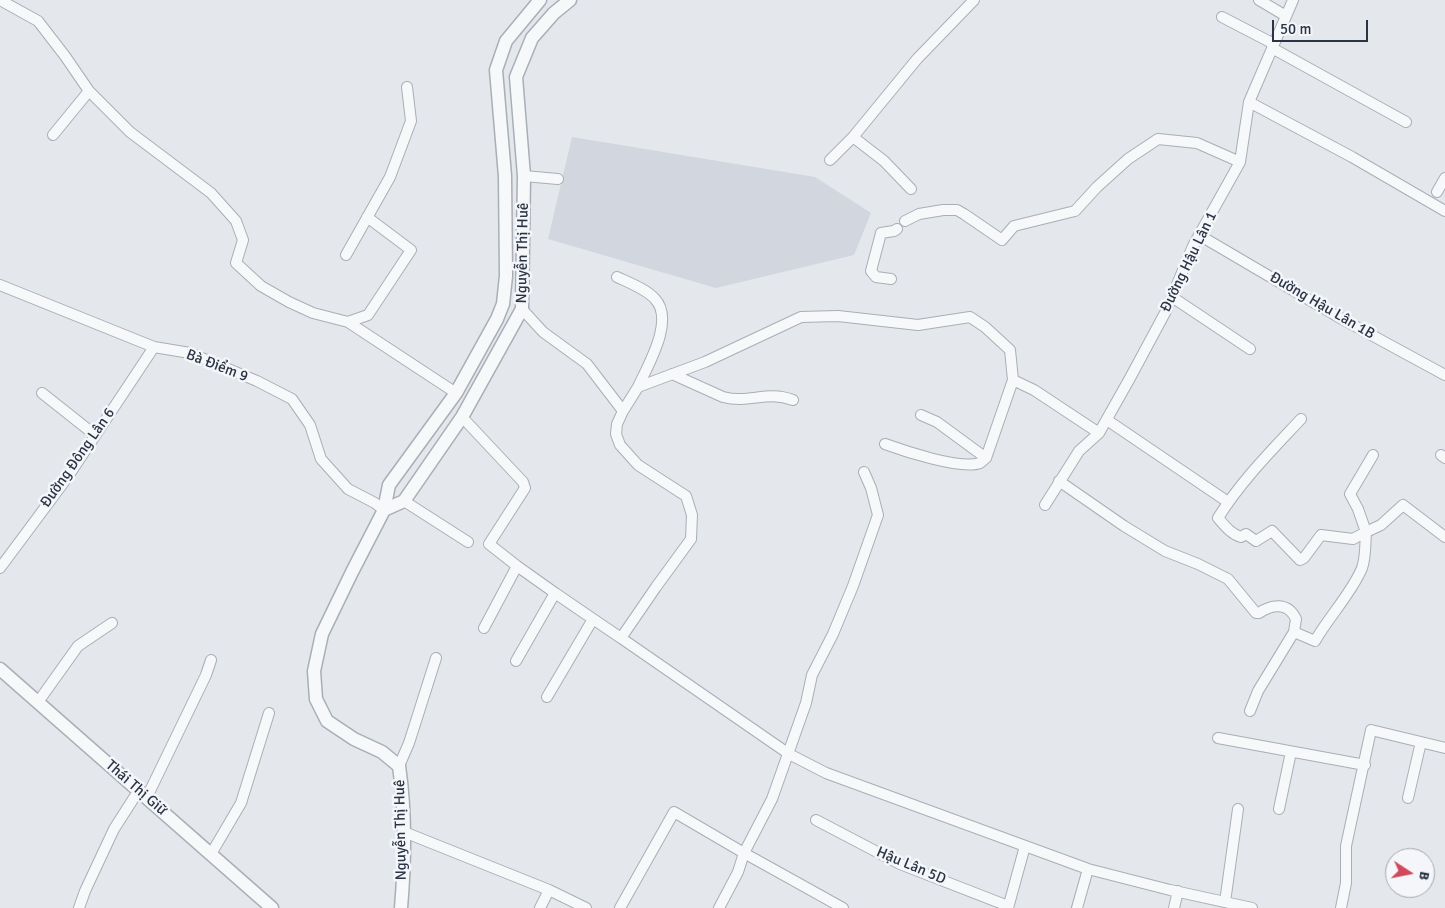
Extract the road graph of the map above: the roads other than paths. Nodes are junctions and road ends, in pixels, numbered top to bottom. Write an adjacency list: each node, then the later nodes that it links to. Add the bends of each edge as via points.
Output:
1 (0, 0): 11 (street, via 38,21)
2 (540, 0): 18 (street, Nguyễn Thị Huê, via 506,41 496,70)
3 (570, 0): 19 (street, Nguyễn Thị Huê, via 532,38 516,76)
4 (974, 0): 15 (street, via 918,59)
5 (1259, 0): 7 (street)
6 (1293, 0): 7 (street, Đường Hậu Lân 1)
7 (1286, 16): 9 (street, Đường Hậu Lân 1)
8 (1222, 17): 9 (street)
9 (1273, 46): 12 (street, Đường Hậu Lân 1); 13 (street)
10 (407, 87): 25 (street, via 411,121 390,178)
11 (89, 91): 14 (street); 35 (street, via 130,132 211,193 236,221 243,240 236,262 261,286 313,313)
12 (1249, 102): 17 (street, Đường Hậu Lân 1); 24 (street)
13 (1406, 122)
14 (53, 135)
15 (853, 137): 16 (street); 22 (street)
16 (830, 160)
17 (1240, 162): 26 (street, via 1197,143 1158,139 1128,159 1075,211 1014,226 1002,240 957,210 914,215); 28 (street, Đường Hậu Lân 1)
18 (505, 176): 19 (street); 43 (street, Nguyễn Thị Huê, via 506,276 503,304)
19 (524, 176): 21 (street); 34 (street, Nguyễn Thị Huê)
20 (1445, 178): 23 (street)
21 (558, 180)
22 (911, 189)
23 (1437, 192)
24 (1445, 211)
25 (367, 217): 29 (street); 35 (street, via 410,250 368,315)
26 (905, 221)
27 (897, 229): 31 (street, via 881,233 871,271 876,277)
28 (1199, 236): 33 (street, Đường Hậu Lân 1); 39 (street, Đường Hậu Lân 1B)
29 (346, 255)
30 (617, 277): 41 (street, via 656,299 661,308 661,332)
31 (891, 279)
32 (0, 286): 36 (street, Bà Điểm 9)
33 (1172, 297): 37 (street); 49 (street, Đường Hậu Lân 1)
34 (522, 309): 45 (street, via 543,332 587,364); 47 (street, Nguyễn Thị Huê)
35 (348, 322): 43 (street)
36 (154, 347): 51 (street, Đường Đông Lân 6); 60 (street, Bà Điểm 9, via 190,353 292,399 310,425 320,459 348,489)
37 (1250, 350)
38 (672, 374): 40 (street, via 705,362 801,316 838,316 918,324 970,317 1010,350); 41 (street); 44 (street, via 732,400 775,396)
39 (1445, 375)
40 (1013, 380): 50 (street, via 1034,390); 54 (street)
41 (638, 387): 45 (street)
42 (42, 393): 51 (street)
43 (456, 393): 60 (street, Nguyễn Thị Huê, via 389,485)
44 (793, 400)
45 (623, 411): 71 (street, via 616,434 620,445 638,465 686,496 692,515 691,539)
46 (921, 415): 54 (street, via 937,422)
47 (462, 417): 57 (street, Nguyễn Thị Huê); 64 (street, via 523,482 525,488 489,544)
48 (1301, 419): 58 (street)
49 (1107, 420): 50 (street, Đường Hậu Lân 1); 58 (street)
50 (1099, 433): 56 (street, Đường Hậu Lân 1, via 1079,452)
51 (95, 435): 65 (street, Đường Đông Lân 6)
52 (884, 444): 54 (street, via 942,461 968,464 981,463)
53 (1374, 455): 61 (street, via 1350,494)
54 (986, 458)
55 (864, 472): 84 (street, via 878,515 854,586 812,675)
56 (1059, 480): 59 (street, Đường Hậu Lân 1); 70 (street, via 1165,551 1228,579 1256,613 1277,605 1290,611 1296,619)
57 (404, 501): 60 (street); 63 (street)
58 (1228, 502): 61 (street, via 1218,518 1230,531 1256,540 1272,532 1300,560 1321,535 1353,539)
59 (1044, 505)
60 (384, 510): 86 (street, Nguyễn Thị Huê, via 322,634 314,671 316,698 328,721 354,739 382,752)
61 (1366, 532): 62 (street, via 1381,525 1402,505); 70 (street, via 1361,569 1316,641)
62 (1445, 537)
63 (468, 542)
64 (518, 566): 66 (street); 69 (street)
65 (0, 568)
66 (555, 593): 67 (street); 74 (street)
67 (592, 619): 71 (street); 76 (street)
68 (112, 623): 77 (street, via 78,646)
69 (484, 628)
70 (1294, 632): 78 (street, via 1258,691)
71 (621, 638): 84 (street)
72 (436, 658): 86 (street)
73 (211, 660): 87 (street)
74 (516, 661)
75 (0, 669): 77 (street, Thái Thị Giữ)
76 (547, 697)
77 (38, 702): 87 (street, Thái Thị Giữ)
78 (1250, 711)
79 (269, 713): 95 (street, via 241,803)
80 (1218, 738): 83 (street)
81 (1421, 742): 82 (street); 85 (street, via 1372,730); 88 (street)
82 (1445, 748)
83 (1290, 752): 85 (street); 90 (street)
84 (789, 754): 93 (street, via 826,773); 94 (street, via 772,799)
85 (1365, 765): 112 (street, via 1346,846 1346,883)
86 (399, 766): 92 (street, Nguyễn Thị Huê)
87 (143, 794): 95 (street, Thái Thị Giữ); 102 (street, via 114,829)
88 (1408, 798)
89 (1238, 809): 99 (street)
90 (1279, 809)
91 (816, 820): 101 (street, Hậu Lân 5D, via 900,864)
92 (404, 832): 97 (street); 103 (street, Nguyễn Thị Huê)
93 (1025, 846): 96 (street); 101 (street)
94 (744, 853): 106 (street, via 674,812); 107 (street); 108 (street)
95 (211, 854): 100 (street, Thái Thị Giữ)
96 (1088, 869): 98 (street); 109 (street)
97 (549, 890): 104 (street); 105 (street)
98 (1178, 891): 99 (street); 110 (street)
99 (1224, 902): 111 (street)
100 (269, 907)
101 (1008, 907)
102 (79, 908)
103 (401, 908)
104 (540, 908)
105 (586, 908)
106 (620, 908)
107 (720, 908)
108 (843, 908)
109 (1077, 908)
110 (1174, 908)
111 (1252, 908)
112 (1341, 908)

